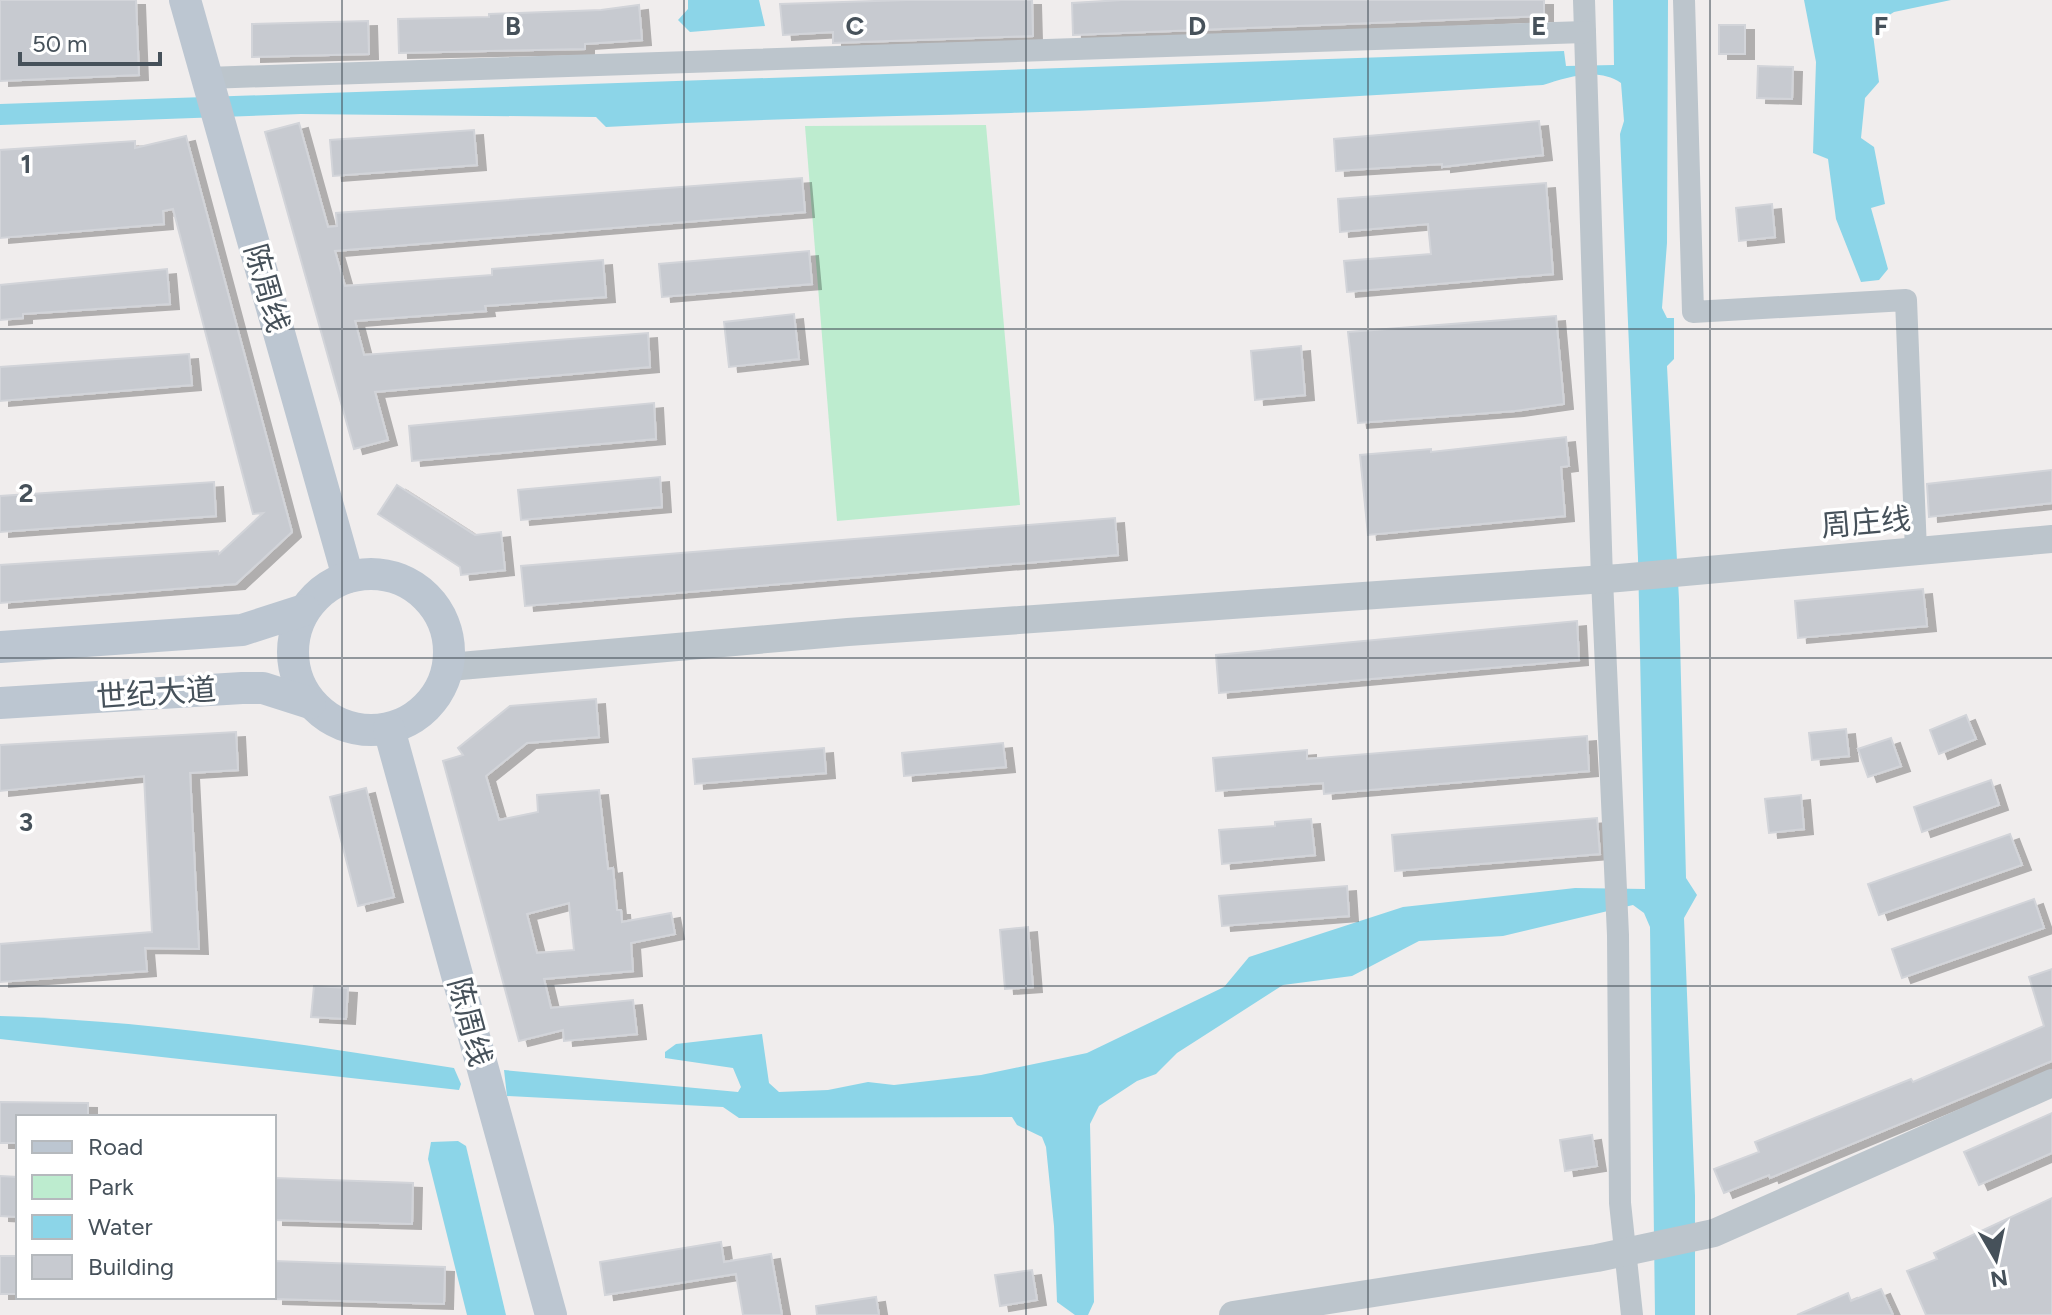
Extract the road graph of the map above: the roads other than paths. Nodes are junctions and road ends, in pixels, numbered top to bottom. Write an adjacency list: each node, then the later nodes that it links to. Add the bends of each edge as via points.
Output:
1 (185, 0): 5 (main road, 陈周线)
2 (1584, 0): 4 (street)
3 (1684, 0): 7 (street, via 1693,312 1906,300)
4 (1585, 32): 5 (street); 9 (street)
5 (207, 78): 8 (main road, 陈周线)
6 (2052, 539): 7 (street, 周庄线)
7 (1916, 551): 9 (street, 周庄线)
8 (348, 577): 10 (main road, via 323,589); 12 (main road, via 375,574 401,579 424,594 441,615 450,641)
9 (1610, 579): 12 (street, 周庄线, via 848,632); 17 (street, via 1620,1203)
10 (304, 610): 11 (main road, 世纪大道, via 242,630); 14 (main road, via 293,641 295,674)
11 (0, 647)
12 (449, 667): 15 (main road, via 438,695 417,717)
13 (0, 703): 14 (main road, 世纪大道, via 242,688 263,688)
14 (310, 703): 15 (main road, via 332,721 360,731)
15 (389, 729): 18 (main road, 陈周线)
16 (2052, 1083): 17 (street, via 1714,1233)
17 (1634, 1252): 19 (street); 20 (street)
18 (551, 1315)
19 (1233, 1315)
20 (1632, 1315)

